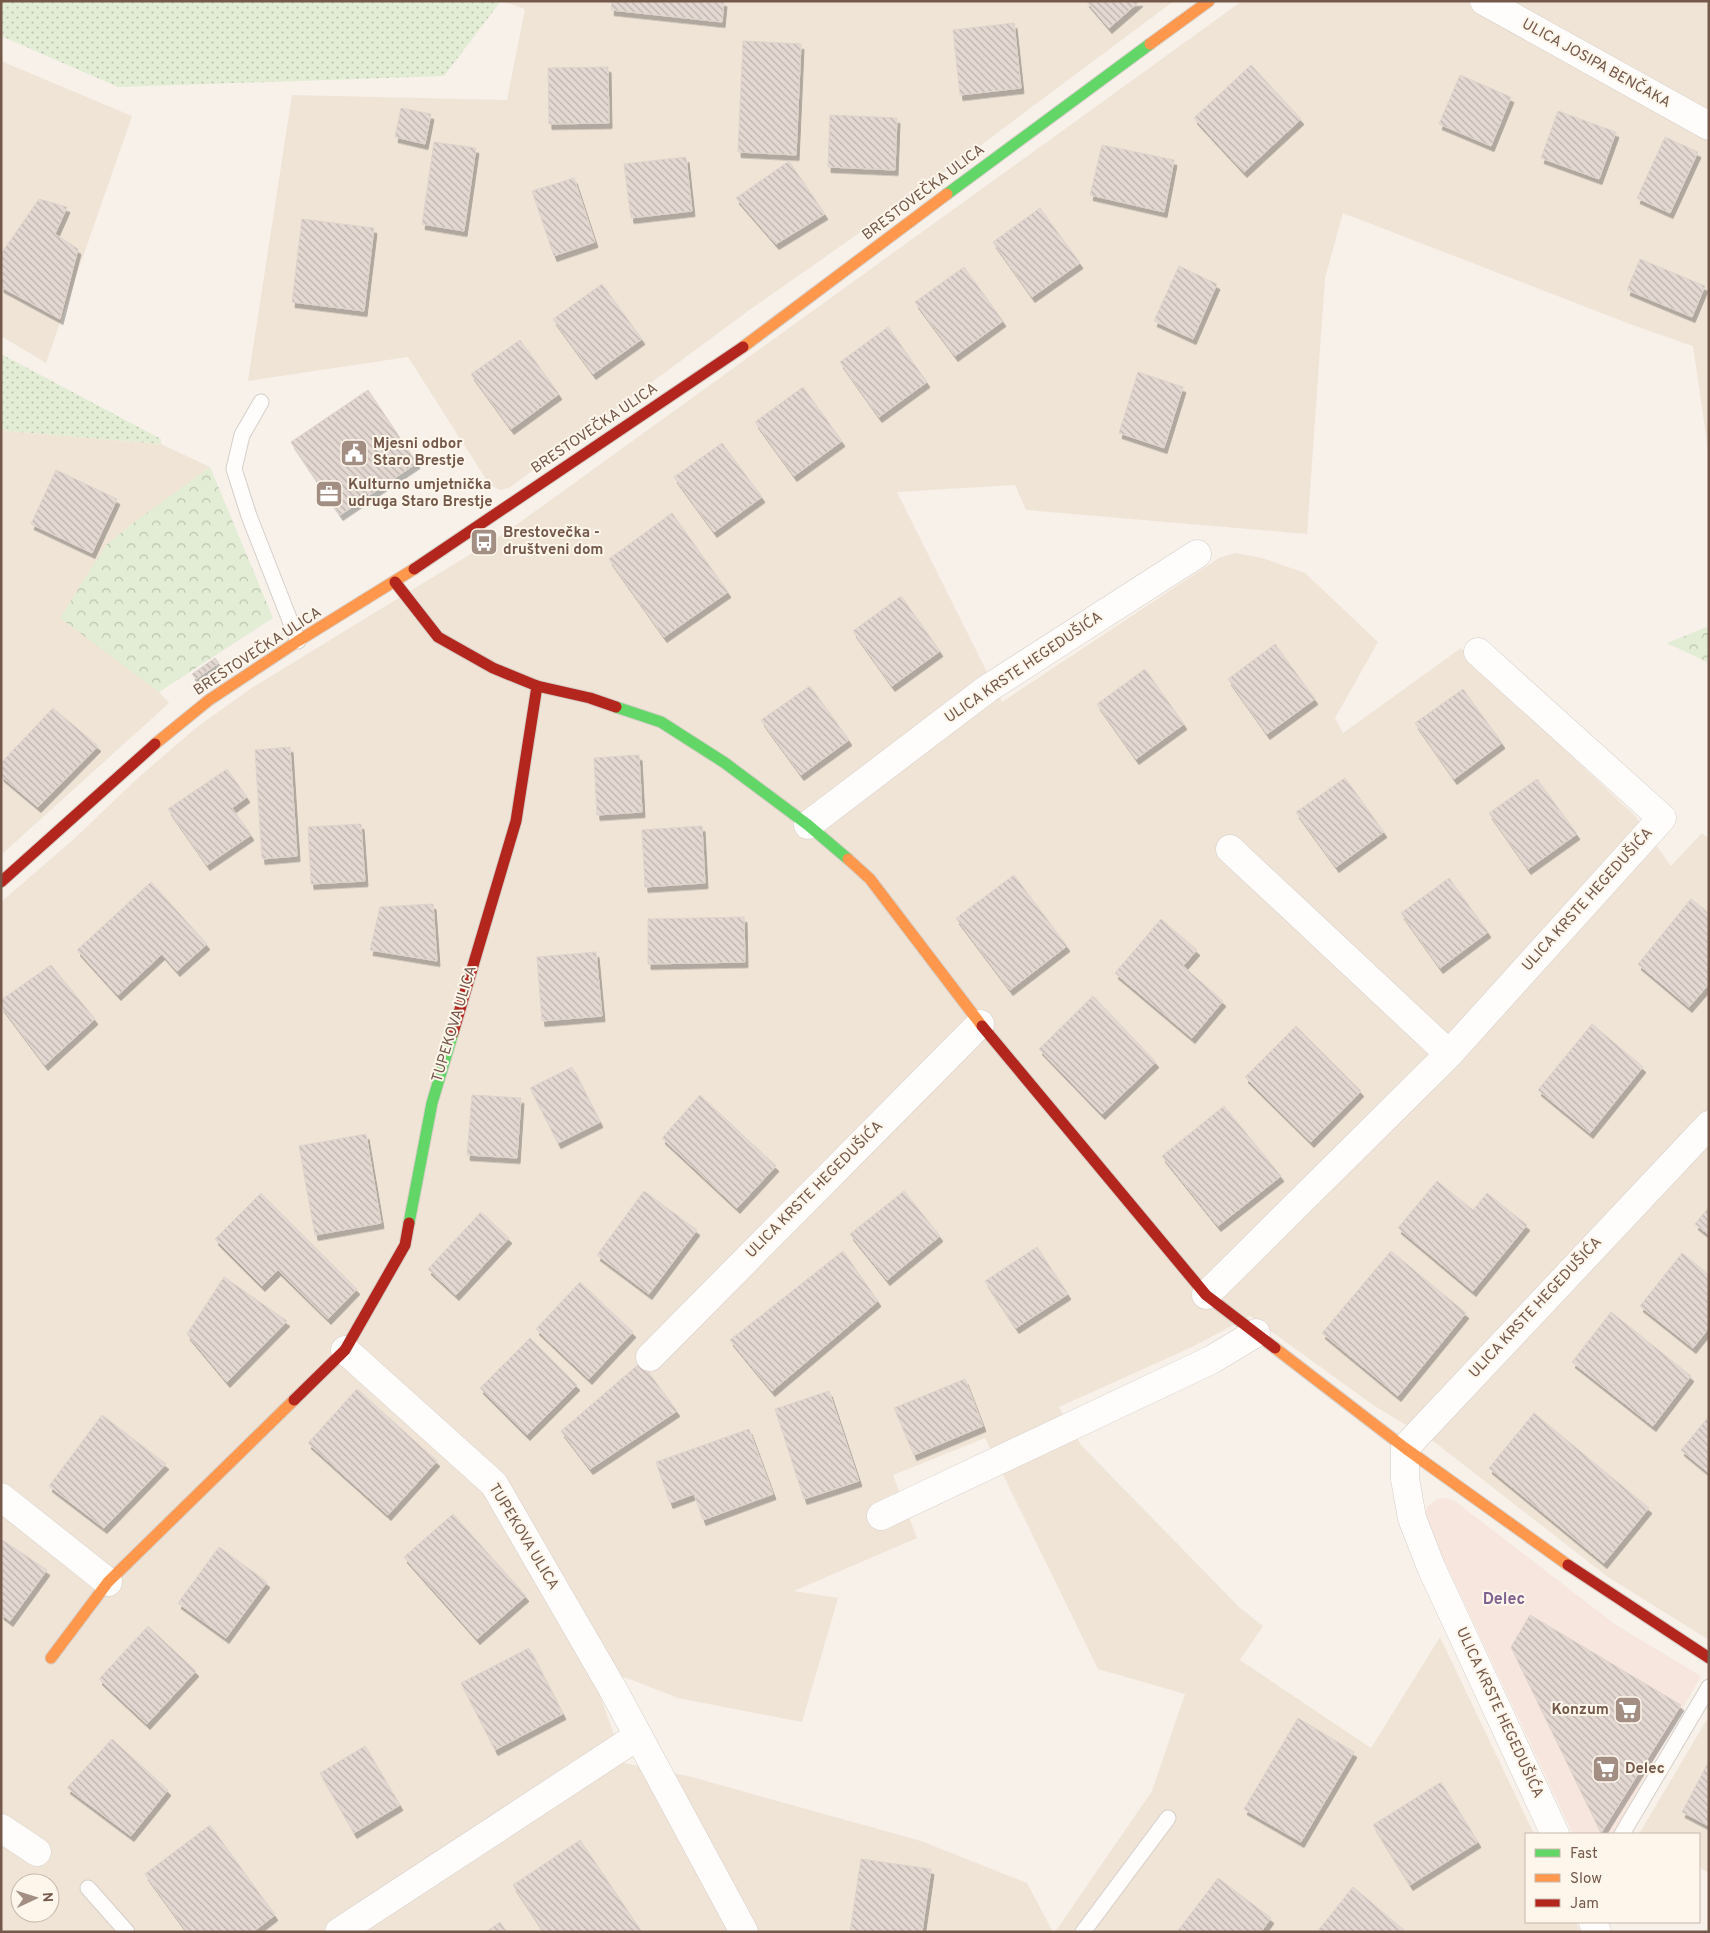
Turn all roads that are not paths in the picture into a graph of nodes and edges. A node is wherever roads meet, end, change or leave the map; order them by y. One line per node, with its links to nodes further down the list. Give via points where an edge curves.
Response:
1 (1209, 1): 6 (street, BRESTOVEČKA ULICA, via 748,343)
2 (1484, 1): 3 (street, ULICA JOSIPA BENČAKA)
3 (1709, 126)
4 (261, 402): 7 (lane, via 242,435 234,469)
5 (1197, 554): 10 (street, ULICA KRSTE HEGEDUŠIĆA, via 987,689)
6 (395, 582): 7 (street, BRESTOVEČKA ULICA); 9 (street, via 438,637 492,668)
7 (298, 641): 12 (street, BRESTOVEČKA ULICA, via 209,700 129,766)
8 (1478, 652): 14 (street, ULICA KRSTE HEGEDUŠIĆA, via 1662,818)
9 (537, 686): 10 (street, via 590,698 660,722 725,763); 18 (street, TUPEKOVA ULICA, via 516,820 432,1103 405,1246)
10 (808, 825): 13 (street, via 870,879)
11 (1230, 849): 14 (street)
12 (1, 882)
13 (980, 1024): 16 (street); 19 (street, ULICA KRSTE HEGEDUŠIĆA)
14 (1449, 1054): 16 (street, ULICA KRSTE HEGEDUŠIĆA)
15 (1709, 1125): 20 (street, ULICA KRSTE HEGEDUŠIĆA)
16 (1206, 1295): 17 (street)
17 (1256, 1333): 20 (street); 22 (street, via 1212,1360)
18 (345, 1350): 23 (street, TUPEKOVA ULICA); 27 (street, TUPEKOVA ULICA, via 494,1484)
19 (650, 1357)
20 (1405, 1448): 25 (street, via 1582,1575); 30 (street, ULICA KRSTE HEGEDUŠIĆA, via 1405,1479 1412,1518 1430,1567)
21 (1, 1497): 23 (street)
22 (881, 1516)
23 (108, 1582): 24 (street, TUPEKOVA ULICA)
24 (51, 1658)
25 (1709, 1658)
26 (1709, 1688): 31 (lane)
27 (638, 1736): 35 (street); 36 (street, TUPEKOVA ULICA)
28 (1168, 1818): 37 (lane)
29 (1, 1828): 32 (street)
30 (1555, 1833)
31 (1623, 1833)
32 (37, 1852)
33 (88, 1888): 34 (lane)
34 (127, 1932)
35 (339, 1932)
36 (744, 1932)
37 (1083, 1932)

